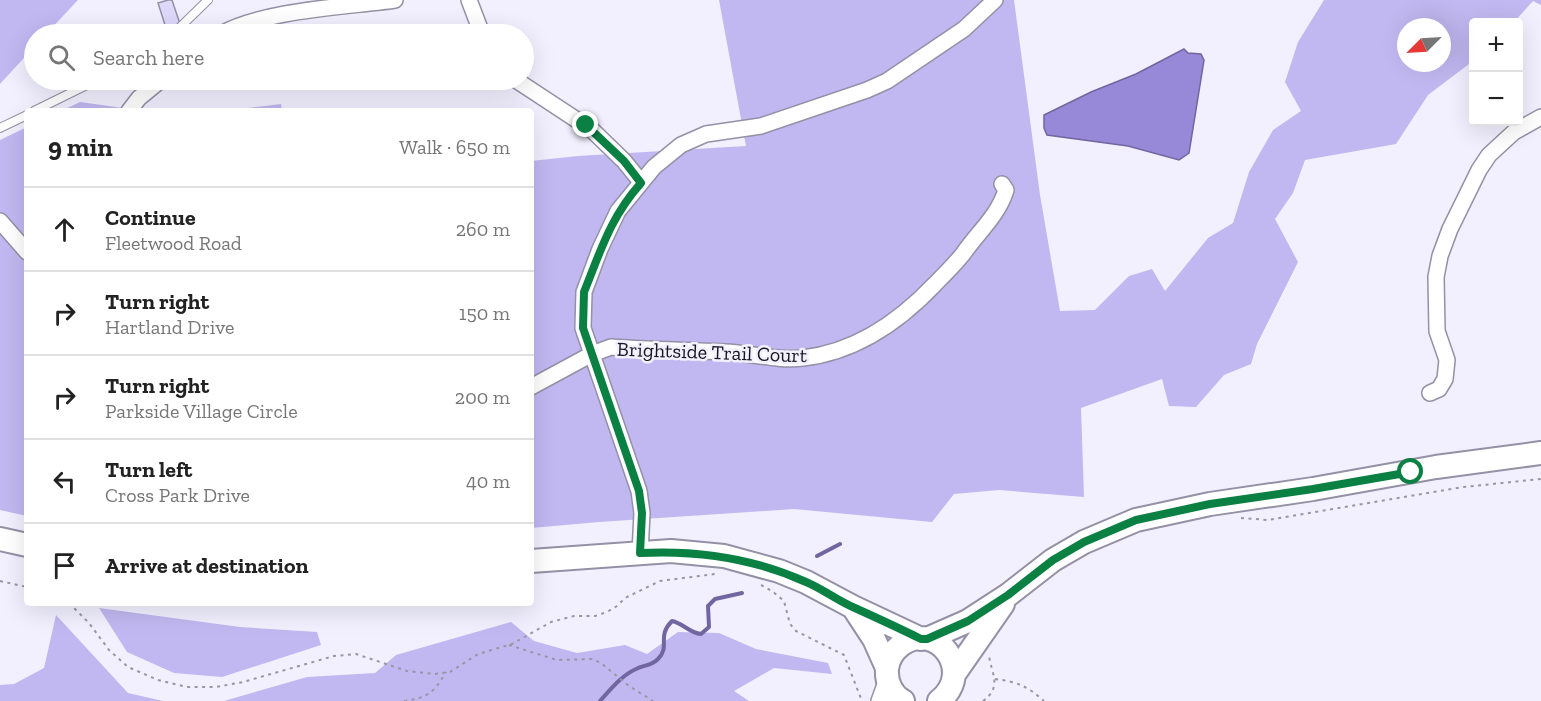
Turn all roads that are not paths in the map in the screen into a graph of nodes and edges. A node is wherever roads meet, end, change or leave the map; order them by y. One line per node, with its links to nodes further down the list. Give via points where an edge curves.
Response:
1 (208, 0): 5 (lane)
2 (395, 0): 6 (street, via 281,15)
3 (469, 0): 7 (street)
4 (995, 0): 16 (street, via 964,29 887,81 761,126 706,134 681,145)
5 (183, 24)
6 (245, 24)
7 (478, 24)
8 (77, 90): 11 (lane)
9 (149, 90): 12 (street)
10 (531, 90): 16 (street, via 592,130)
11 (40, 108)
12 (132, 108)
13 (24, 116): 15 (lane)
14 (1541, 117): 22 (street, via 1514,132 1489,155 1450,229 1440,255 1436,285 1437,331 1446,360 1445,379 1439,389)
15 (0, 128)
16 (641, 183): 20 (street, via 608,230 584,292 583,328)
17 (1002, 184): 20 (street, Brightside Trail Court, via 1002,201 985,229 947,273 894,321 853,346 801,358 611,347)
18 (0, 220): 19 (street)
19 (24, 248)
20 (592, 354): 21 (street, Brightside Trail Court); 26 (street, via 639,491)
21 (534, 385)
22 (1430, 393)
23 (1541, 453): 28 (main road, via 1210,504 1136,520 1053,560)
24 (0, 539): 25 (main road)
25 (24, 544)
26 (640, 553): 27 (main road); 29 (main road, via 671,551 749,562 806,582)
27 (534, 561)
28 (1008, 595): 30 (main road, via 968,621); 31 (main road)
29 (853, 607): 30 (main road); 32 (main road, via 870,632)
30 (924, 639): 31 (main road, via 946,650); 32 (main road, via 897,648 890,657)
31 (955, 673): 35 (main road, via 948,692)
32 (887, 674): 33 (street); 34 (main road, via 891,690)
33 (879, 701)
34 (903, 701)
35 (939, 701)

